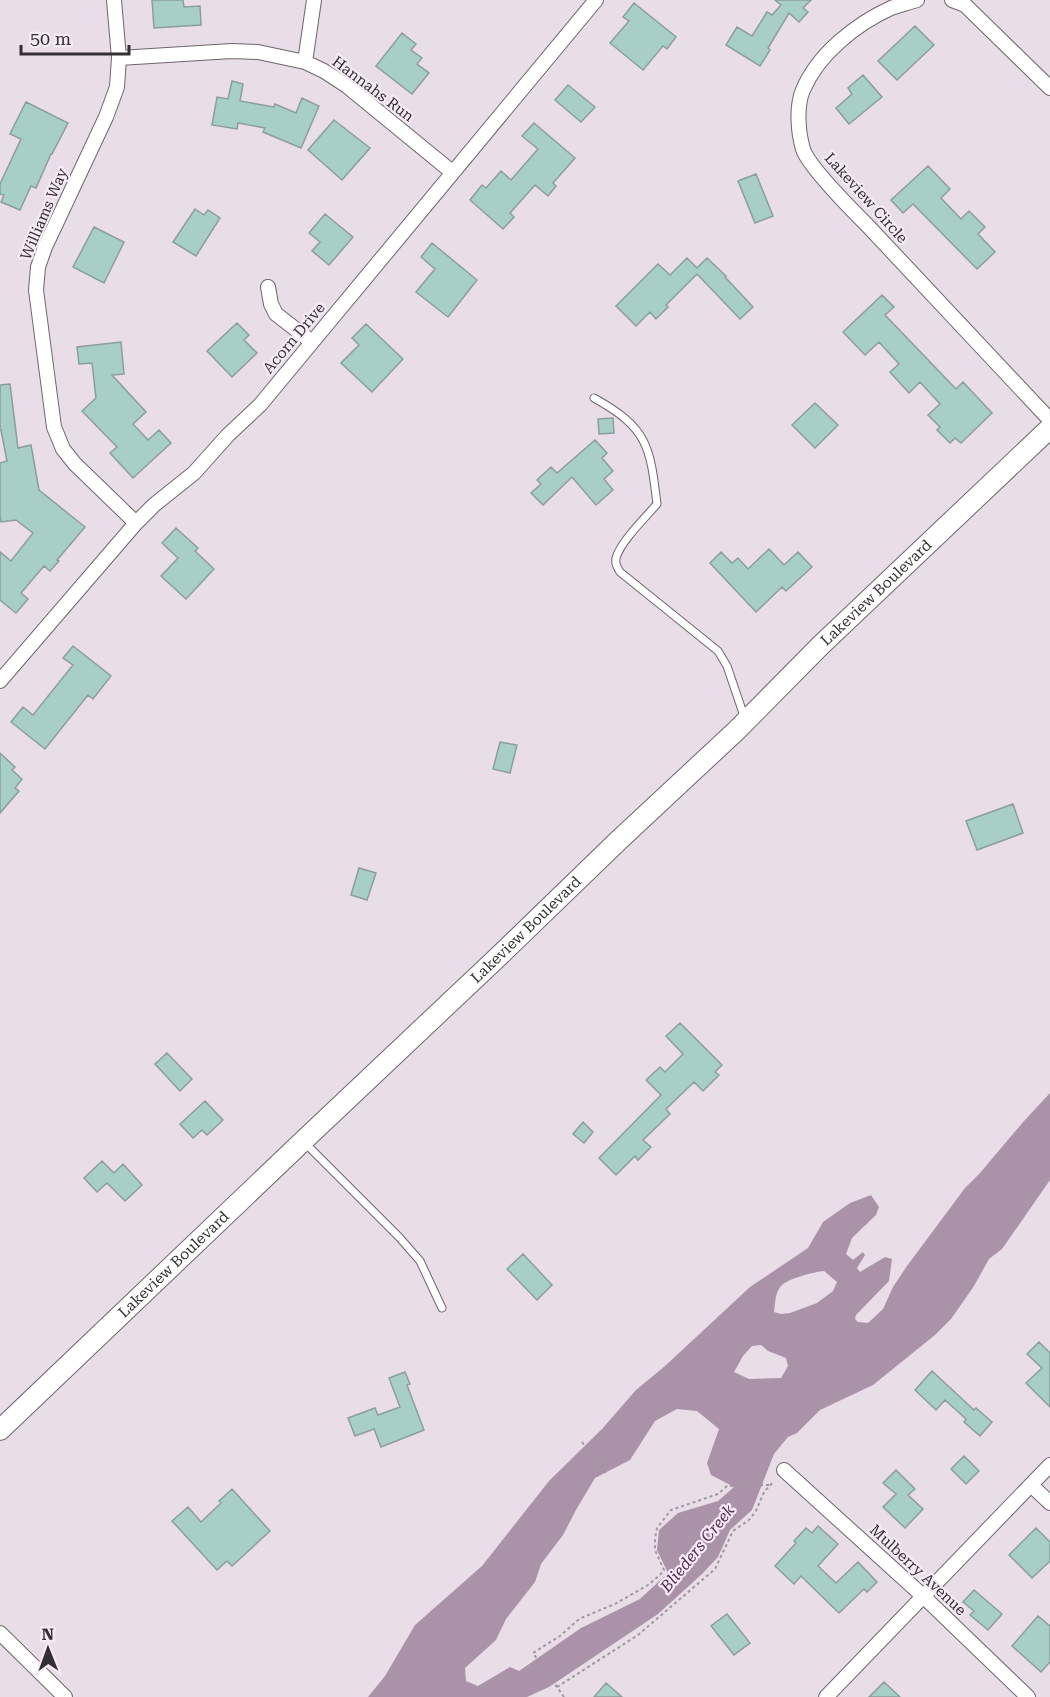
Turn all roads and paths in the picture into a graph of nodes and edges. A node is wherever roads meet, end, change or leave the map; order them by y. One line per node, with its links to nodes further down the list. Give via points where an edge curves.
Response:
1 (114, 0): 6 (street, Williams Way)
2 (314, 0): 7 (street)
3 (596, 0): 9 (street, Acorn Drive)
4 (917, 0): 13 (street, Lakeview Circle, via 873,17 830,51 818,66 802,92 799,108 803,150 849,206)
5 (952, 0): 8 (street, via 965,5)
6 (119, 58): 7 (street, Hannahs Run, via 232,51); 15 (street, Williams Way, via 117,87 45,247 36,290 54,427 63,449)
7 (305, 62): 9 (street, Hannahs Run, via 347,86)
8 (1050, 88)
9 (452, 172): 11 (street, Acorn Drive)
10 (268, 287): 11 (street, via 276,314)
11 (312, 342): 15 (street, Acorn Drive, via 260,405 194,473)
12 (594, 398): 17 (lane, via 616,410 641,434 653,473 657,504 626,540 616,565 718,651)
13 (1050, 420)
14 (1050, 428): 17 (street, Lakeview Boulevard, via 821,645)
15 (136, 523): 16 (street, Acorn Drive)
16 (0, 681)
17 (746, 722): 18 (street, Lakeview Boulevard)
18 (303, 1141): 19 (lane, via 420,1261); 20 (street, Lakeview Boulevard)
19 (442, 1308)
20 (0, 1430)
21 (582, 1442): 24 (path)
22 (1050, 1465): 25 (street)
23 (784, 1470): 27 (street, Mulberry Avenue)
24 (608, 1475)
25 (1031, 1485): 26 (street); 27 (street)
26 (1050, 1503)
27 (923, 1596): 32 (street); 33 (street, Mulberry Avenue)
28 (0, 1633): 30 (street)
29 (557, 1687): 29 (path, via 638,1635 715,1569 733,1531 749,1520 771,1485 727,1486 718,1494 671,1510 657,1528 655,1550 664,1570 660,1575 618,1603 579,1619 533,1653); 31 (path)
30 (66, 1697)
31 (564, 1697)
32 (826, 1697)
33 (1028, 1697)

